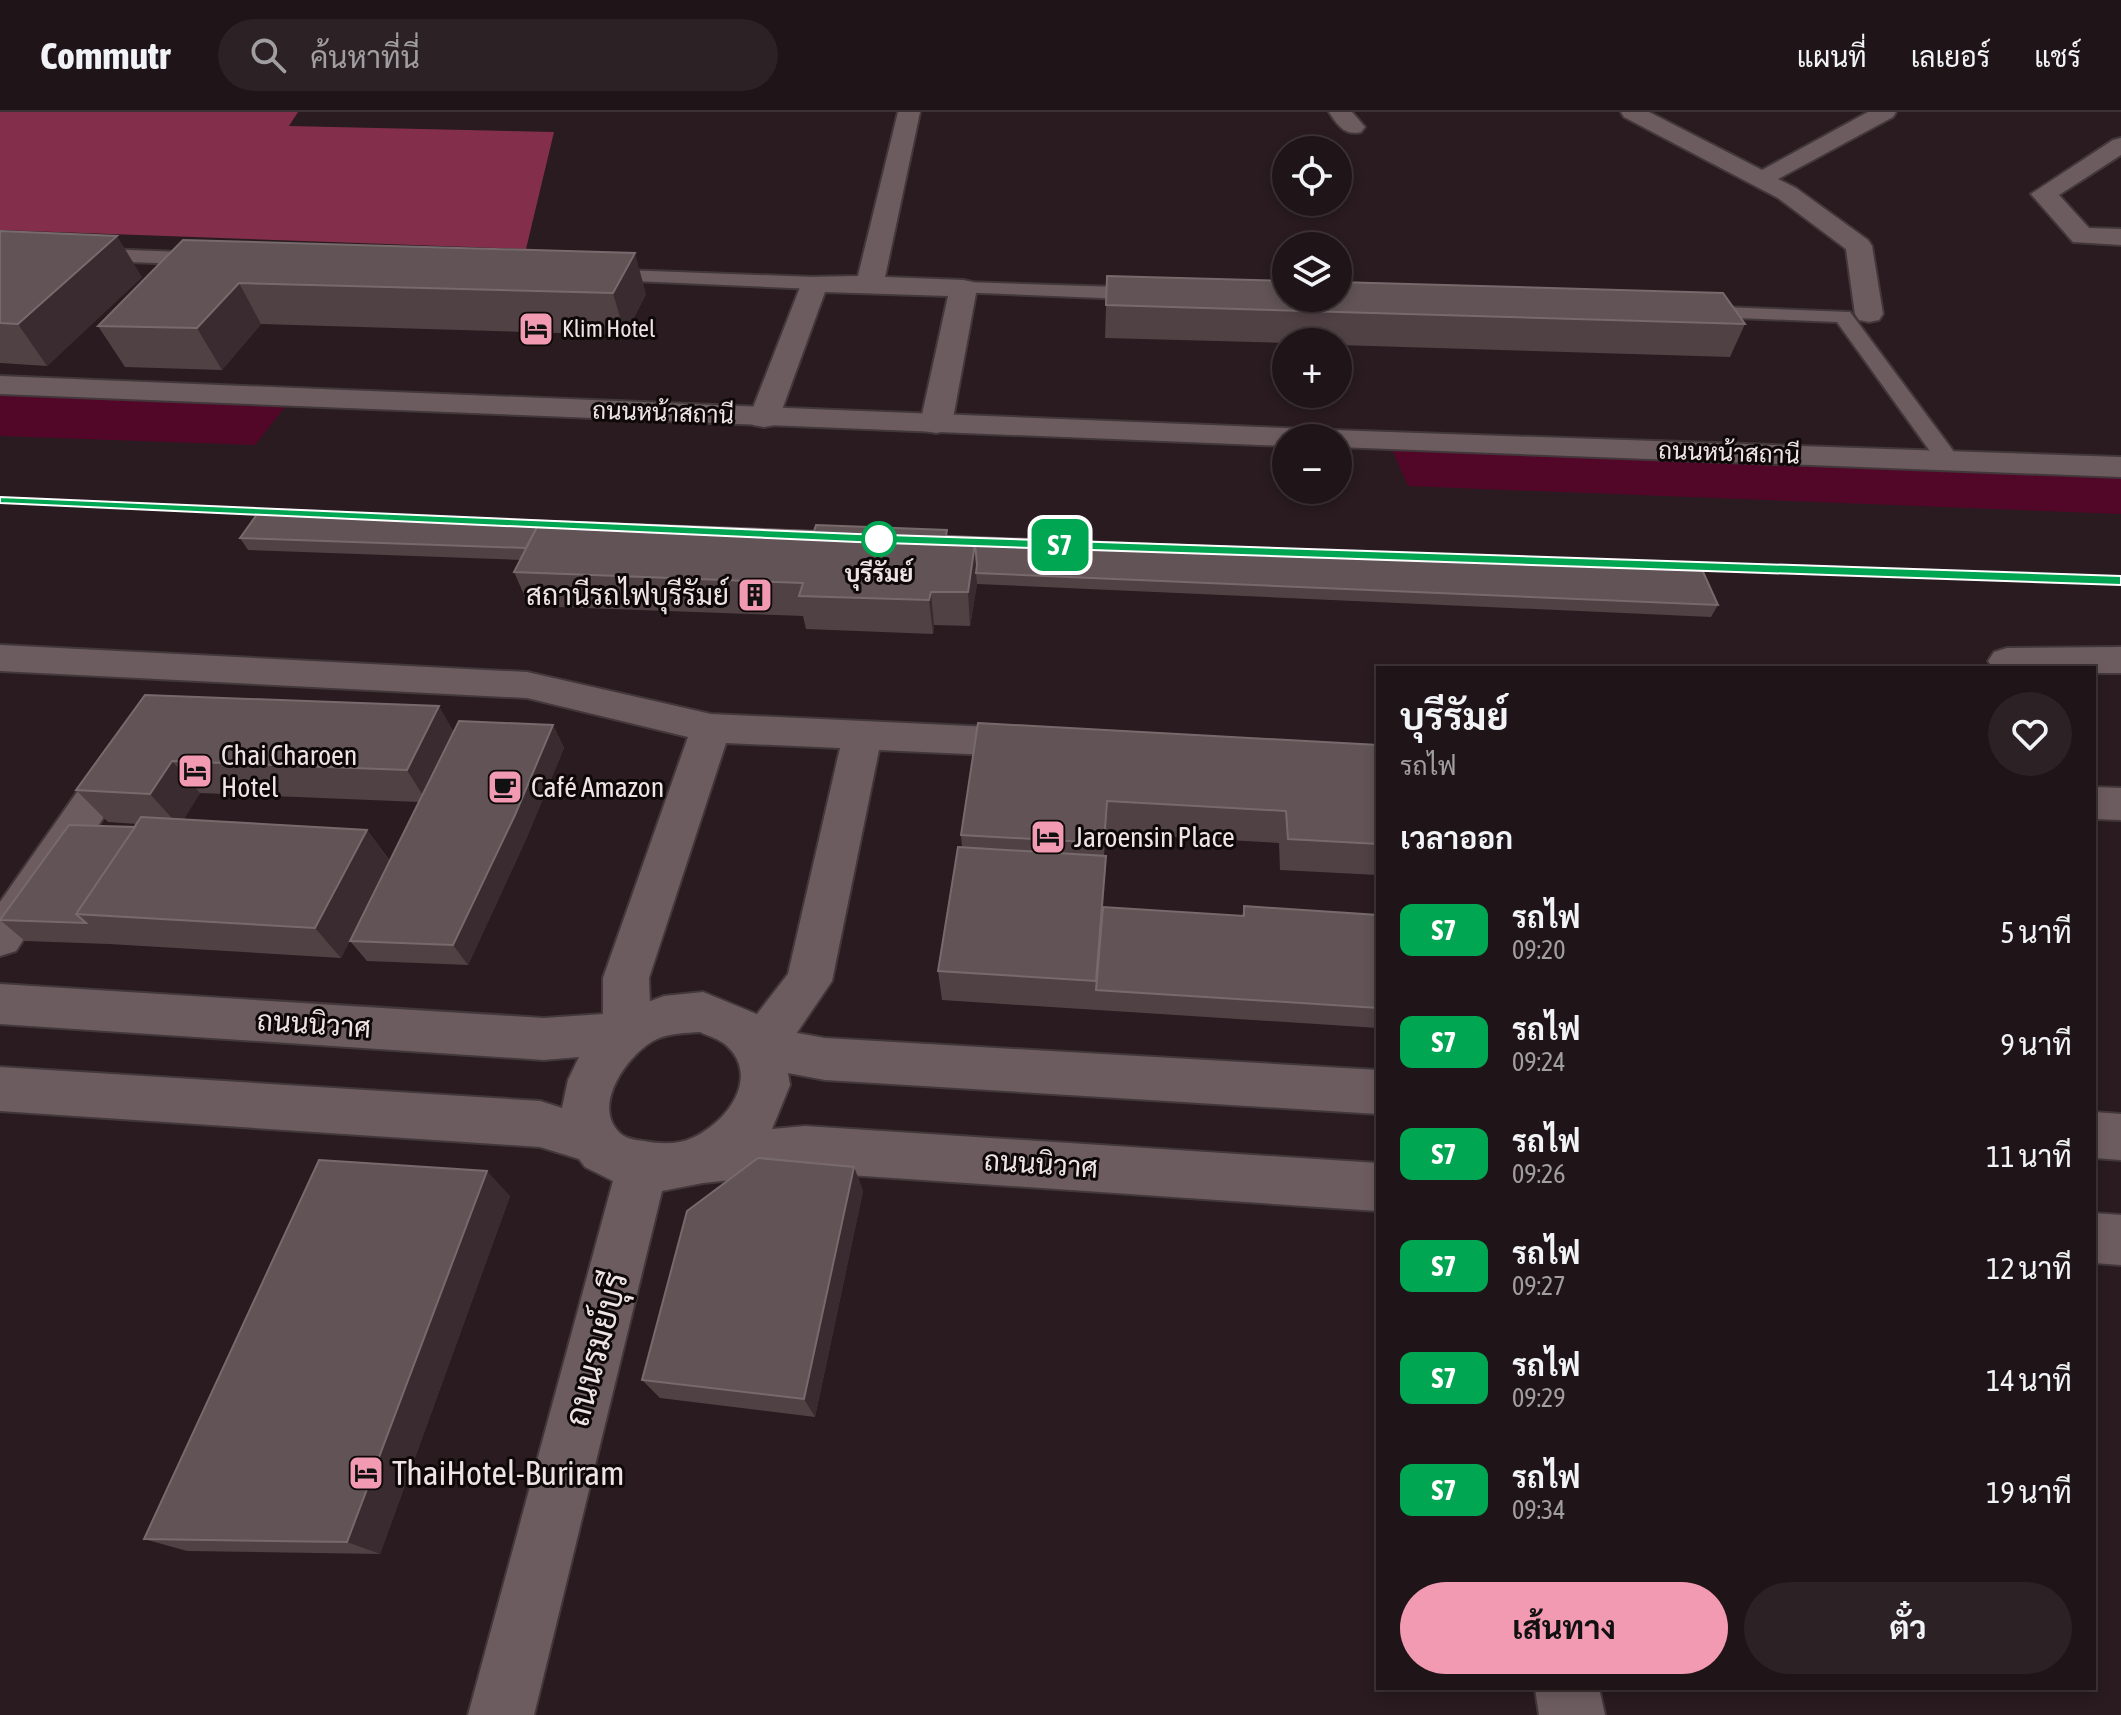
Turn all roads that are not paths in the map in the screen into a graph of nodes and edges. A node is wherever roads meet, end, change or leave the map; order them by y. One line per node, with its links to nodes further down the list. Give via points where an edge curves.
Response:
1 (909, 112): 11 (street)
2 (1632, 112): 15 (street, via 1787,193 1859,246)
3 (1885, 112): 5 (street)
4 (2121, 145): 6 (street, via 2044,194 2082,236)
5 (1772, 173)
6 (2121, 237)
7 (0, 251): 8 (lane)
8 (224, 260)
9 (575, 274): 10 (lane)
10 (814, 283): 11 (street); 18 (street)
11 (870, 285): 12 (street)
12 (963, 288): 13 (lane); 19 (street)
13 (1167, 294)
14 (1670, 311): 16 (lane)
15 (1869, 314): 16 (lane)
16 (1843, 316): 22 (lane)
17 (0, 385): 18 (street, ถนนหน้าสถานี)
18 (764, 418): 19 (street, ถนนหน้าสถานี)
19 (936, 424): 20 (street, ถนนหน้าสถานี)
20 (1272, 436)
21 (1352, 439): 22 (street, ถนนหน้าสถานี)
22 (1948, 460): 23 (street, ถนนหน้าสถานี)
23 (2121, 467)
24 (0, 658): 27 (street)
25 (2121, 660): 26 (street)
26 (2007, 661)
27 (184, 667): 28 (street, via 527,685); 33 (street)
28 (711, 728): 29 (street); 35 (street, via 626,978)
29 (862, 736): 30 (street); 36 (street, via 809,981)
30 (1071, 745)
31 (2096, 803): 32 (street)
32 (2121, 804)
33 (0, 938)
34 (0, 1004): 35 (street, ถนนนิวาศ, via 544,1039)
35 (627, 1033): 36 (street, via 651,1019 703,1012 727,1018); 41 (street, via 607,1051 585,1098 587,1121)
36 (760, 1047): 38 (street, via 825,1059); 42 (street, via 766,1070 764,1096 752,1121)
37 (0, 1089): 41 (street, via 540,1124)
38 (1376, 1092)
39 (2096, 1135): 40 (street)
40 (2121, 1137)
41 (620, 1156): 42 (street, via 674,1169); 47 (street, ถนนรมย์บุรี)
42 (705, 1160): 43 (street, ถนนนิวาศ, via 805,1149)
43 (1376, 1187)
44 (2096, 1238): 45 (street)
45 (2121, 1240)
46 (1567, 1690): 48 (street)
47 (501, 1715)
48 (1572, 1715)

